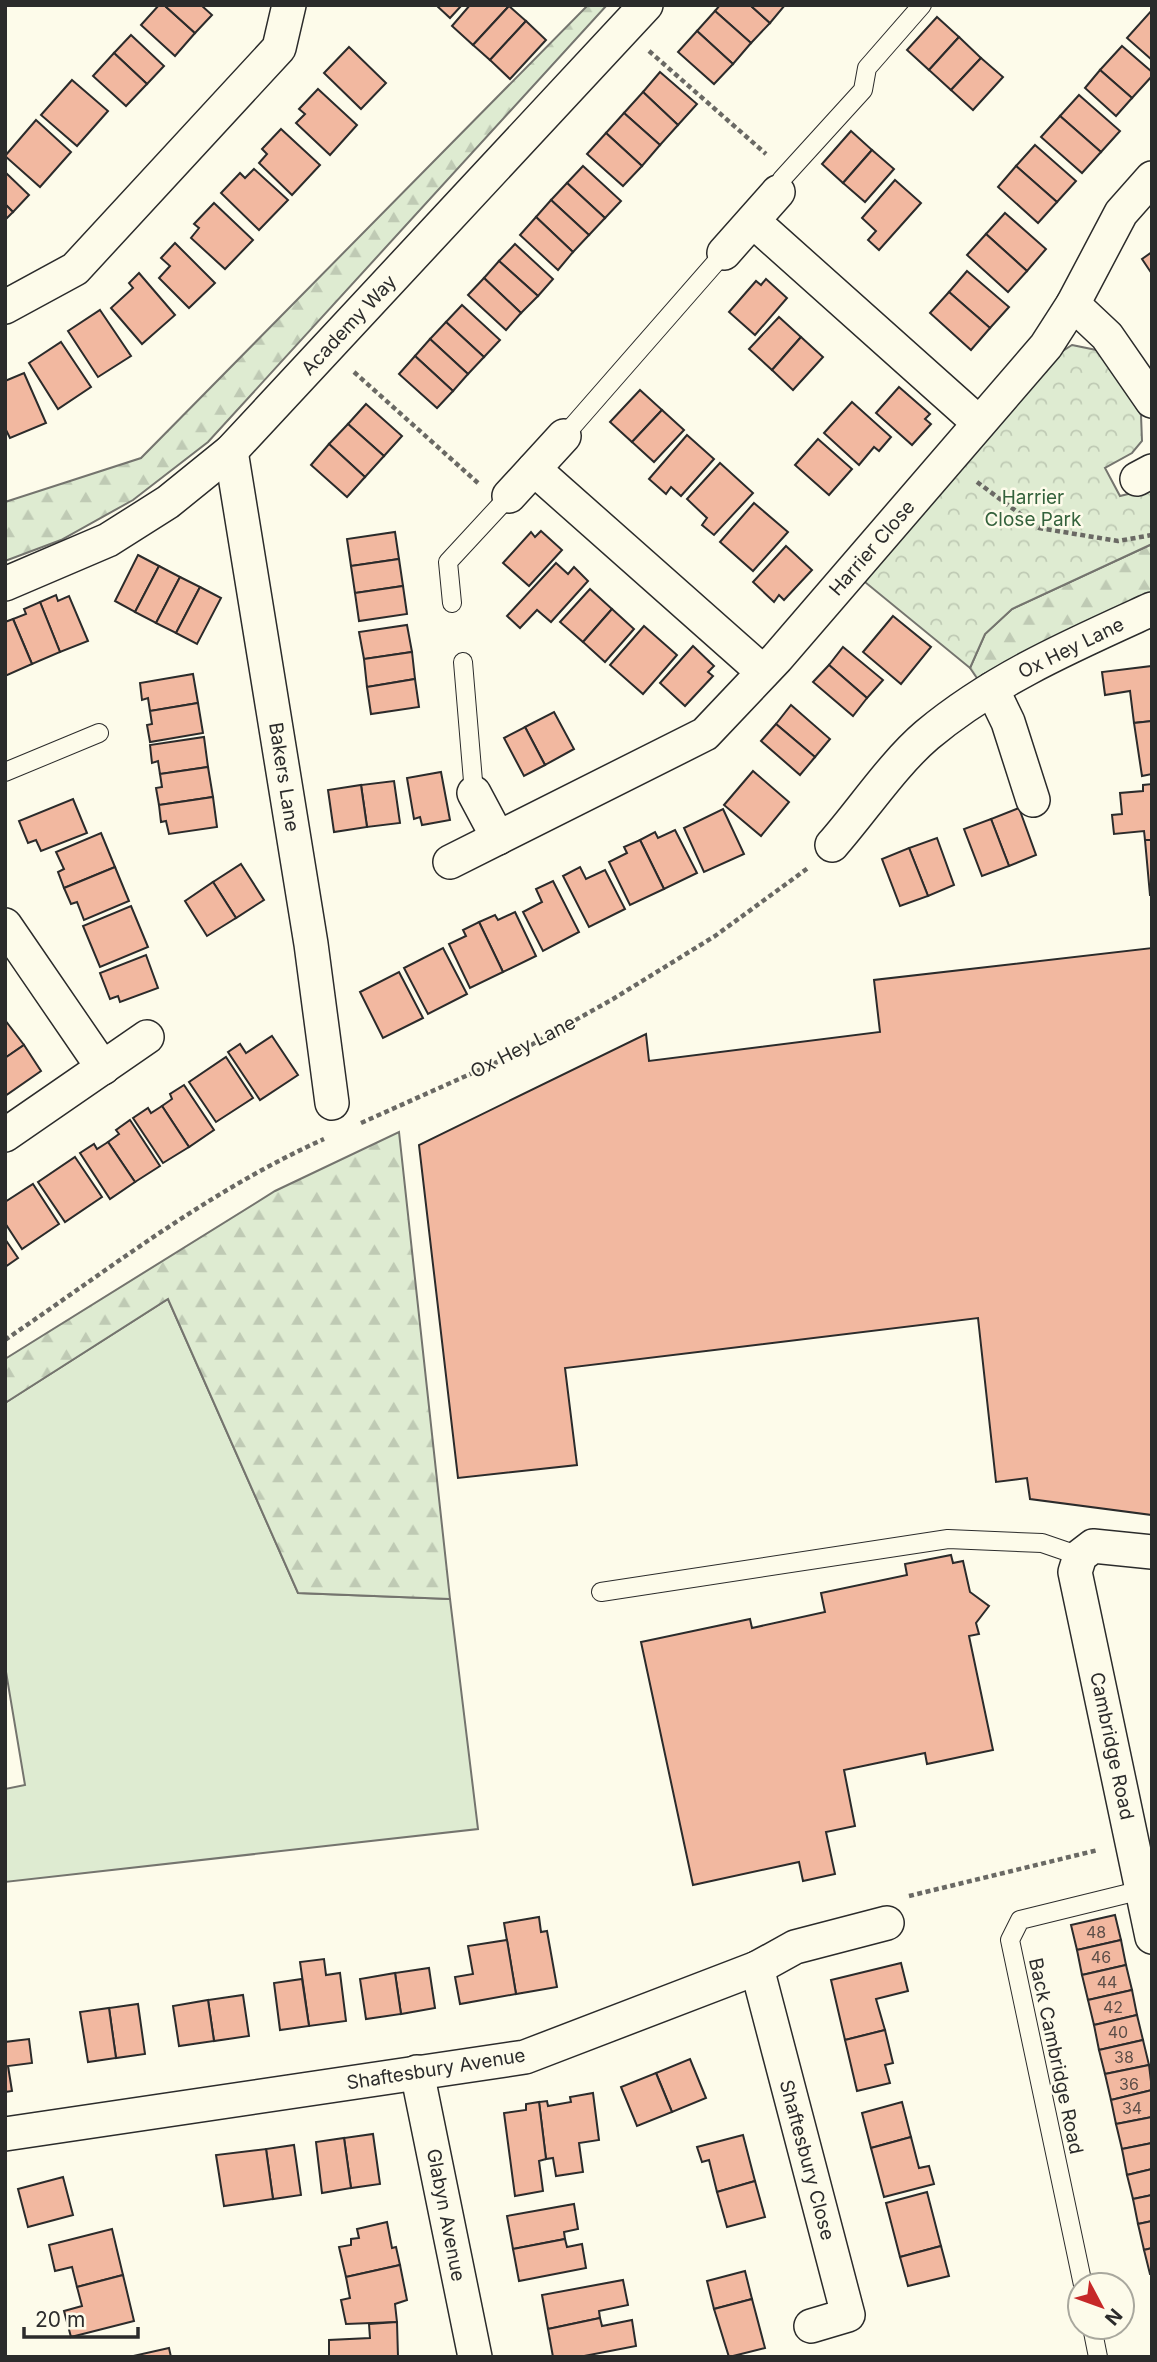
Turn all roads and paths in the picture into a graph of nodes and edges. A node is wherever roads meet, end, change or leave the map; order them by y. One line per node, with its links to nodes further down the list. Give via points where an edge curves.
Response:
1 (289, 5): 10 (street, via 279,48 75,269)
2 (646, 5): 4 (street, Academy Way)
3 (922, 5): 6 (lane, via 867,68 863,90)
4 (624, 29): 6 (path); 11 (street, Academy Way)
5 (1152, 178): 9 (street, Harrier Close, via 1121,213)
6 (783, 182): 7 (street)
7 (753, 221): 8 (street); 13 (street)
8 (724, 253): 14 (lane)
9 (1073, 304): 12 (street, via 1107,336); 13 (street, Harrier Close, via 1046,346)
10 (5, 307)
11 (328, 348): 15 (street, Academy Way); 18 (path)
12 (1152, 401)
13 (979, 422): 16 (street, Harrier Close)
14 (564, 436): 17 (street)
15 (231, 451): 20 (street, Academy Way, via 168,502 108,540); 36 (street, Bakers Lane, via 311,944)
16 (951, 456): 19 (path, via 980,485 1040,528 1118,541); 24 (street, Harrier Close)
17 (534, 469): 18 (street); 24 (street)
18 (506, 500): 21 (lane, via 448,562)
19 (1152, 535)
20 (5, 584)
21 (452, 603)
22 (1152, 609): 25 (street, Ox Hey Lane, via 1044,658)
23 (463, 662): 28 (lane)
24 (763, 672): 30 (street, Harrier Close, via 705,734 683,748)
25 (992, 689): 29 (street, via 1008,722); 31 (street, Ox Hey Lane, via 921,741)
26 (99, 733): 27 (lane)
27 (5, 772)
28 (474, 793): 30 (street)
29 (1033, 800)
30 (498, 838): 32 (street, Harrier Close)
31 (832, 845): 37 (path, Ox Hey Lane, via 793,881 613,999 515,1054)
32 (450, 862)
33 (5, 925): 35 (street)
34 (147, 1037): 35 (street)
35 (103, 1068): 38 (street)
36 (332, 1103)
37 (356, 1125)
38 (5, 1135)
39 (332, 1136): 40 (path, via 194,1213)
40 (5, 1340)
41 (1152, 1552): 42 (street, via 1093,1546)
42 (1080, 1556): 43 (lane, via 1042,1543 948,1539); 44 (street, Cambridge Road, via 1075,1572)
43 (601, 1592)
44 (1132, 1842): 45 (street, Cambridge Road); 46 (path, via 902,1898)
45 (1142, 1890): 47 (street, Cambridge Road); 51 (lane, Back Cambridge Road, via 1020,1920 1010,1940)
46 (887, 1923): 48 (street, Shaftesbury Avenue, via 795,1947)
47 (1152, 1937)
48 (757, 1968): 49 (street, Shaftesbury Avenue, via 525,2057); 52 (street, Shaftesbury Close, via 848,2315)
49 (417, 2073): 50 (street, Shaftesbury Avenue); 53 (street, Glabyn Avenue)
50 (5, 2134)
51 (1080, 2271)
52 (811, 2326)
53 (475, 2357)

